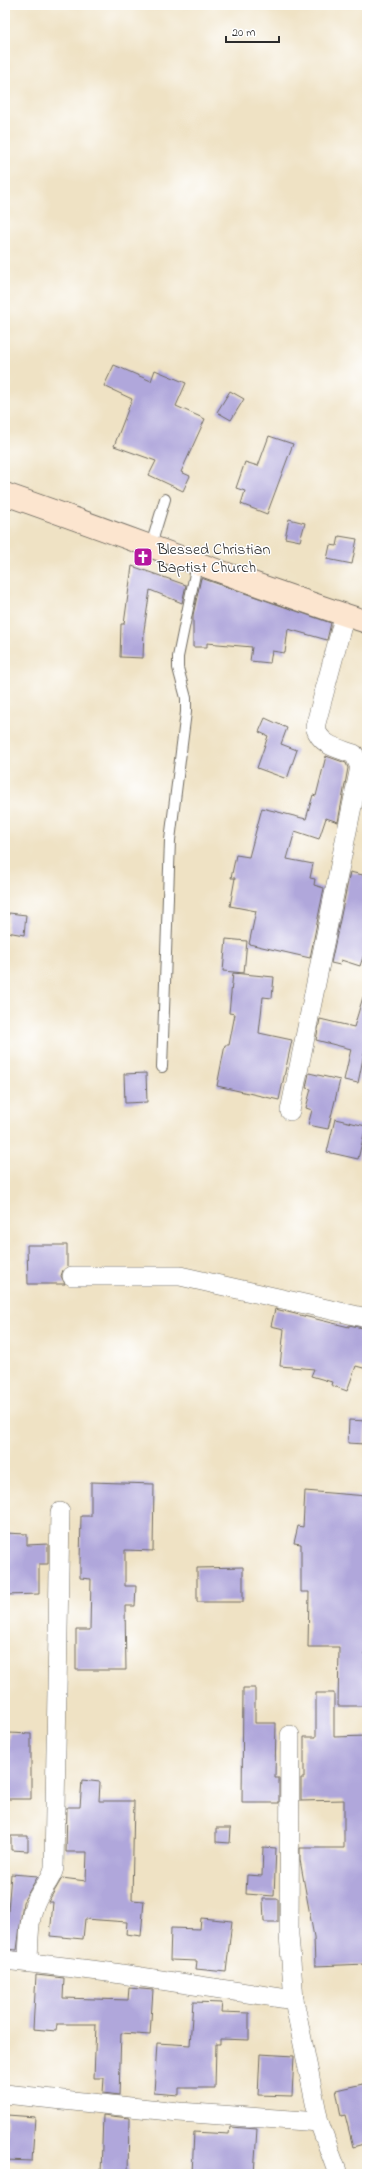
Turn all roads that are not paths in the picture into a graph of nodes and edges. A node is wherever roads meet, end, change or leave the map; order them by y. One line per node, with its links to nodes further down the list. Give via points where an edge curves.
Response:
1 (5, 494): 3 (main road)
2 (165, 499): 3 (lane)
3 (151, 545): 4 (main road)
4 (197, 564): 5 (main road); 7 (lane, via 178,657 178,668 186,698 186,712 170,840)
5 (345, 614): 6 (main road); 8 (street, via 315,728 323,743 354,754 360,767)
6 (367, 622)
7 (162, 1067)
8 (290, 1110)
9 (72, 1276): 10 (street, via 180,1276)
10 (367, 1318)
11 (60, 1512): 14 (street, via 54,1868 52,1876 35,1902)
12 (290, 1735): 15 (street, via 289,1935)
13 (5, 1960): 14 (street)
14 (28, 1962): 15 (street)
15 (294, 2000): 17 (street)
16 (5, 2094): 17 (street, via 179,2112)
17 (319, 2122): 18 (street)
18 (338, 2174)

